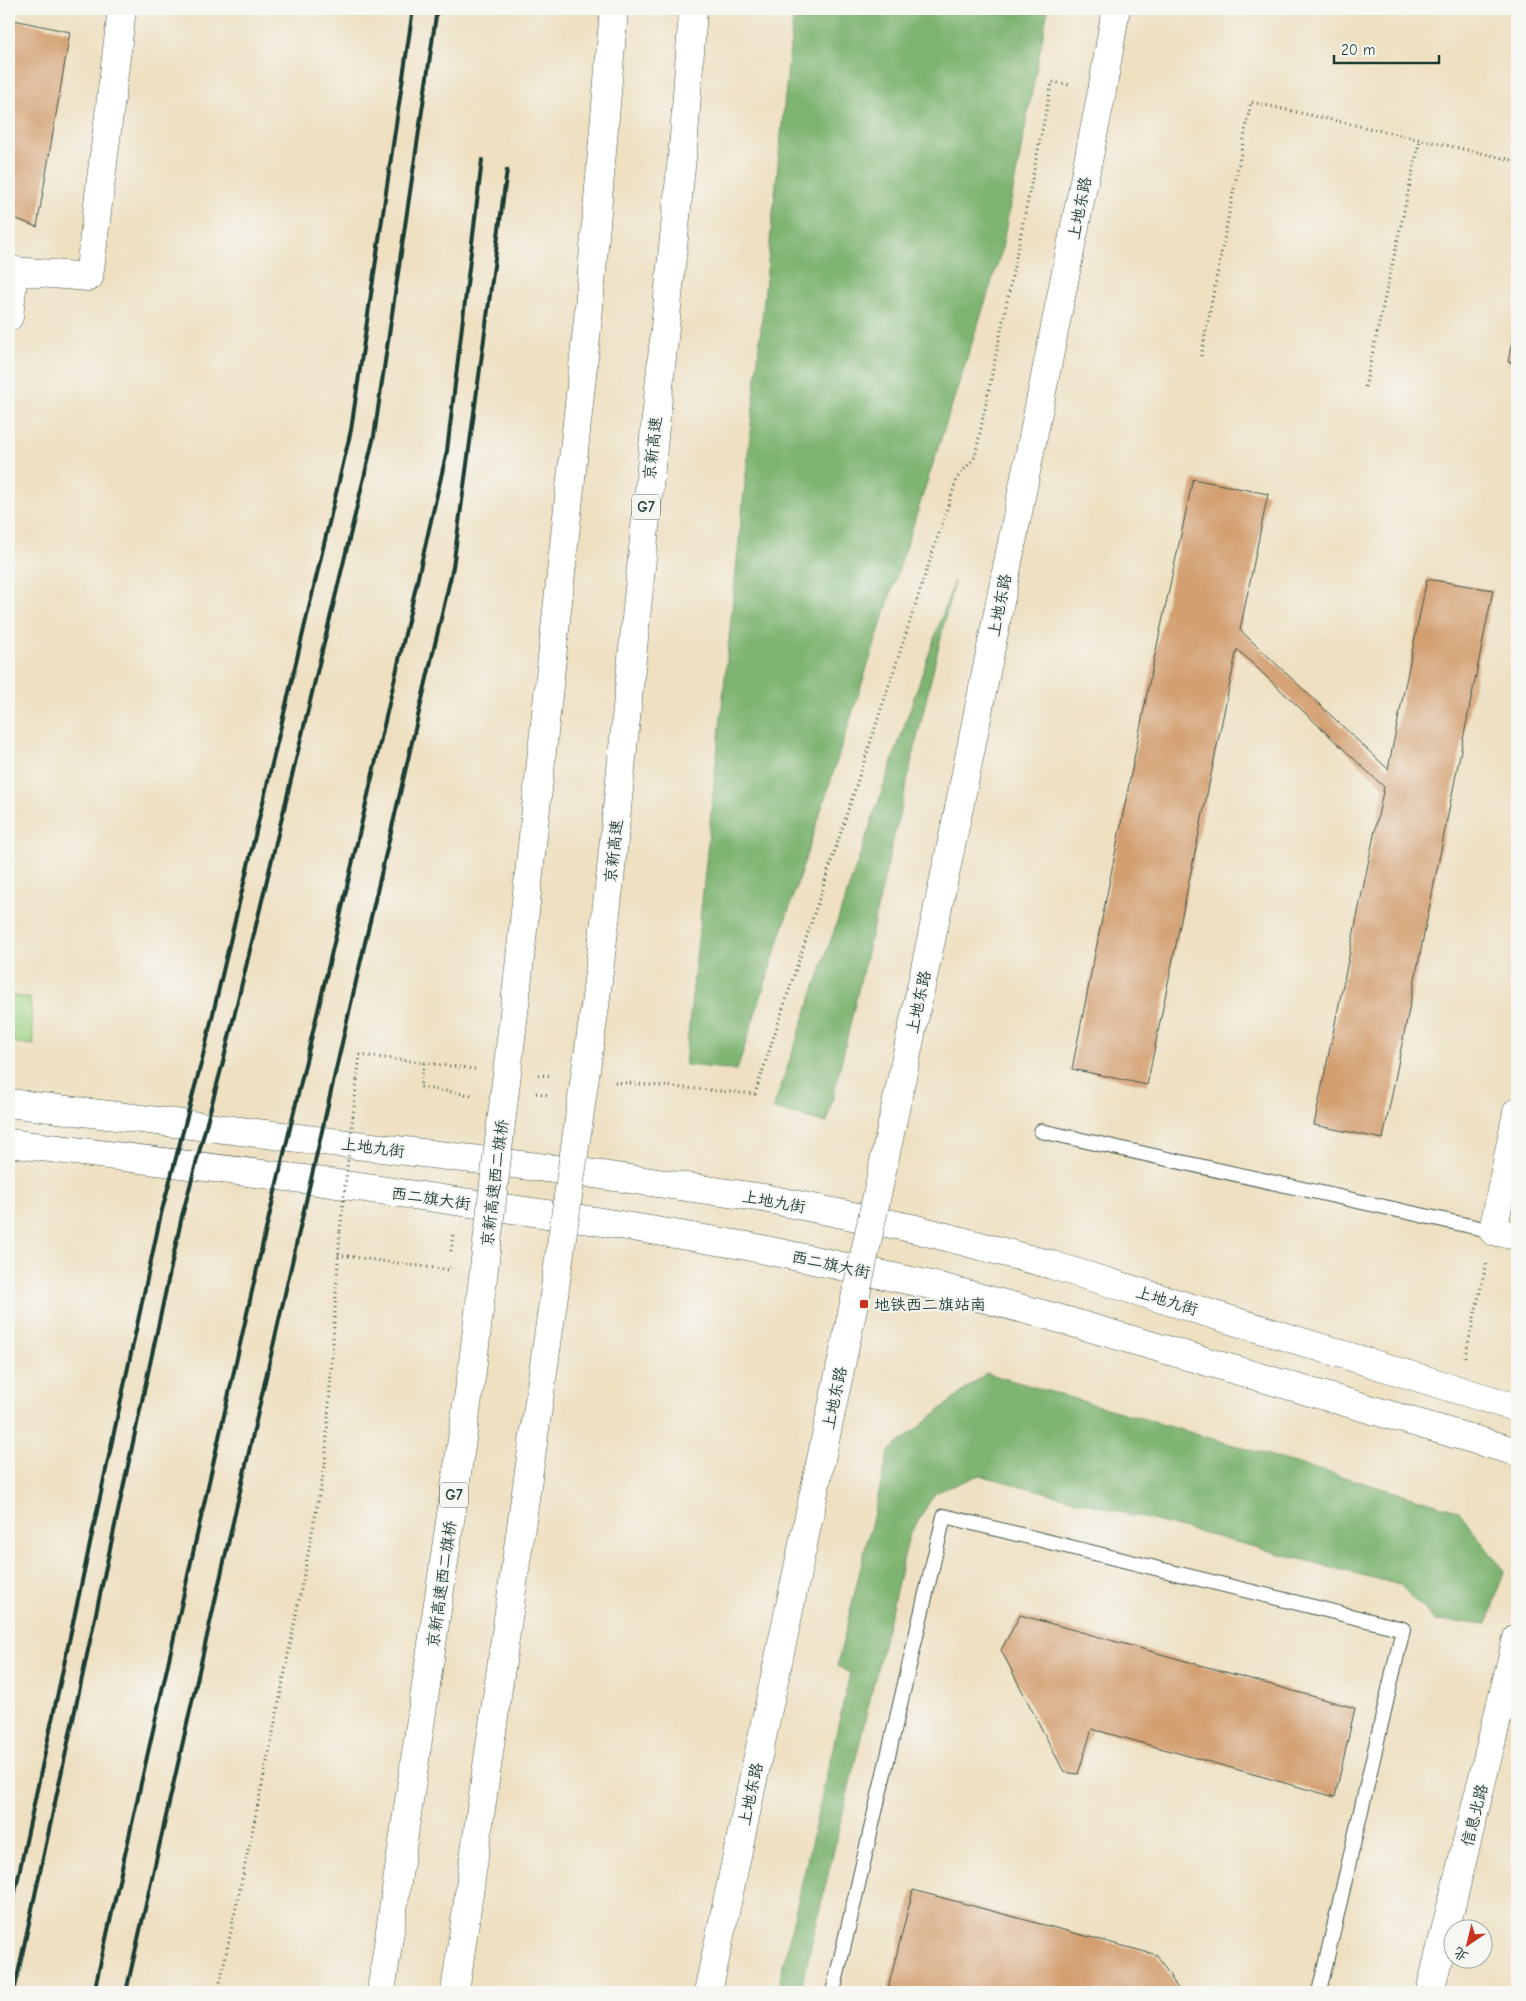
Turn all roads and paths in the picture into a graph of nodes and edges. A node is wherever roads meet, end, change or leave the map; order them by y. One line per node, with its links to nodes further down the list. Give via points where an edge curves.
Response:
1 (122, 9): 8 (main road, via 89,276)
2 (614, 9): 32 (main road, 京新高速西二旗桥 / G7, bridge, via 588,319 516,996 472,1370)
3 (693, 9): 33 (main road, 京新高速 / G7, bridge, via 684,137 595,1006)
4 (1116, 9): 5 (main road, 上地东路)
5 (1102, 91): 16 (path, via 1052,82 975,457 957,478 754,1094); 34 (main road, 上地东路, bridge, via 959,808)
6 (1420, 139): 7 (path); 10 (path, via 1251,102); 11 (path)
7 (1517, 161)
8 (11, 271): 9 (main road)
9 (9, 317)
10 (1201, 356)
11 (1365, 387)
12 (424, 1063): 13 (path); 17 (path, via 420,1088); 25 (path, bridge, via 360,1055)
13 (477, 1069)
14 (534, 1075): 15 (path)
15 (553, 1076)
16 (610, 1081)
17 (471, 1094)
18 (9, 1103): 27 (main road, 上地九街, via 587,1173 764,1198 916,1229 1052,1265)
19 (1517, 1112): 23 (main road)
20 (1041, 1132): 23 (lane)
21 (9, 1143): 22 (main road, 西二旗大街, via 303,1179)
22 (456, 1202): 24 (path); 29 (main road, 西二旗大街, via 747,1246 940,1287)
23 (1505, 1234): 27 (path)
24 (451, 1253)
25 (338, 1255): 26 (path, via 449,1270); 31 (path, via 325,1466)
26 (450, 1261)
27 (1457, 1389): 28 (main road, 上地九街)
28 (1517, 1408)
29 (1517, 1452)
30 (1517, 1638): 37 (main road, 信息北路)
31 (218, 1992)
32 (381, 1992)
33 (455, 1992)
34 (708, 1992)
35 (833, 1992): 36 (lane, via 944,1516 1403,1629)
36 (1319, 1992)
37 (1430, 1992)

